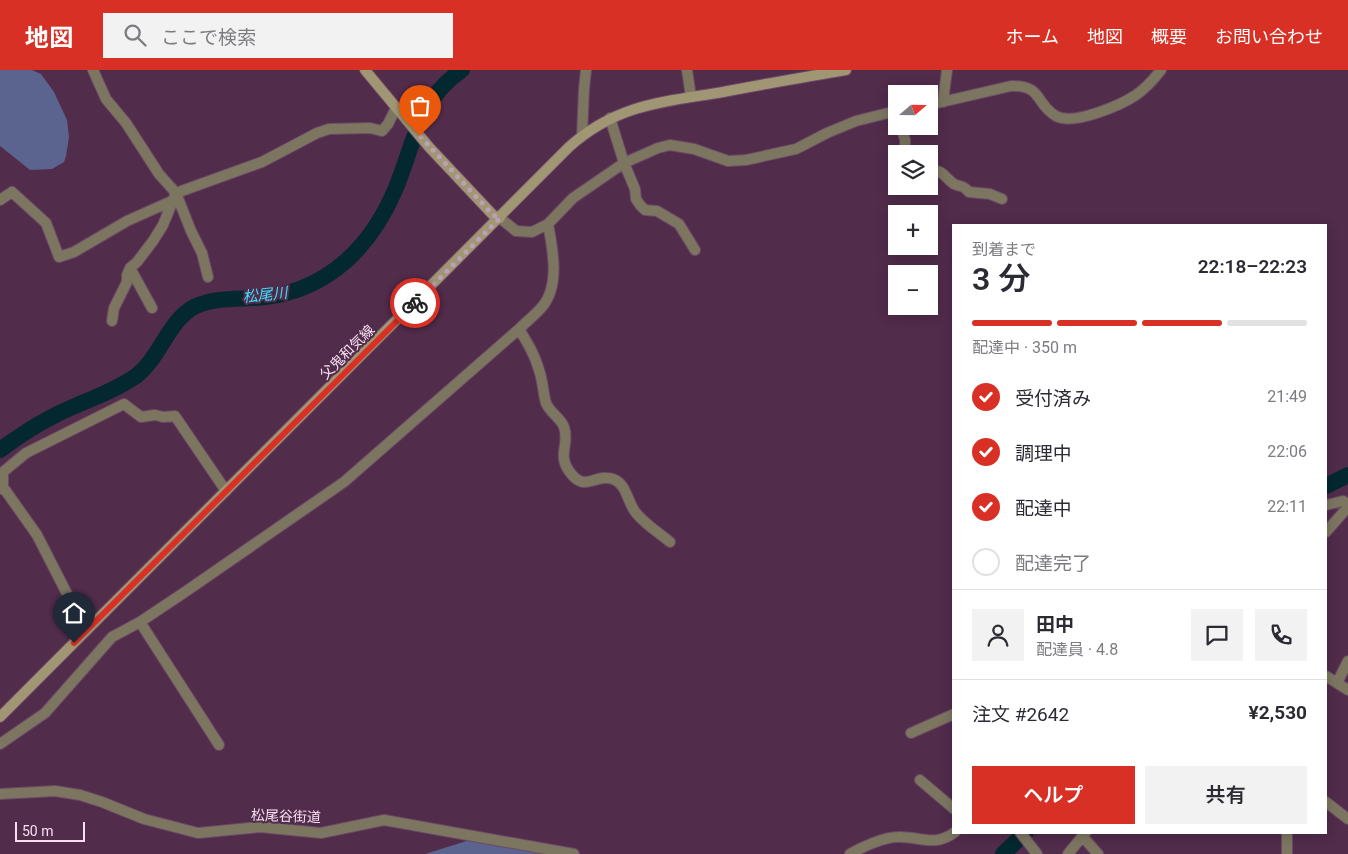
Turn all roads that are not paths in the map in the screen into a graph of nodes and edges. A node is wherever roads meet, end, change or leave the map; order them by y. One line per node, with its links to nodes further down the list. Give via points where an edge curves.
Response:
1 (93, 70): 17 (street, via 106,99 126,123)
2 (365, 70): 11 (main road)
3 (586, 70): 14 (street)
4 (688, 70): 8 (street)
5 (846, 70): 8 (main road, 父鬼和気線)
6 (947, 70): 9 (street)
7 (1161, 70): 9 (street, via 1137,94 1114,107 1076,118 1062,119 1054,115 1034,91 1024,86)
8 (692, 97): 13 (main road, 父鬼和気線, via 645,105)
9 (942, 102): 10 (street)
10 (938, 103)
11 (399, 112): 17 (street, via 382,131 370,128 329,129 262,162); 20 (main road, via 493,215)
12 (888, 113): 15 (street, via 827,132 796,149 746,160 728,161 694,149 670,145)
13 (610, 118): 14 (main road, 父鬼和気線); 15 (street)
14 (582, 136): 20 (main road, 父鬼和気線)
15 (624, 163): 21 (street, via 573,198); 22 (street, via 640,205 679,224)
16 (938, 171): 18 (street, via 969,192)
17 (175, 197): 19 (street, via 59,257 46,223 12,192); 23 (street, via 153,242); 24 (street, via 202,253)
18 (1002, 199)
19 (0, 200)
20 (500, 218): 21 (street, via 516,231 532,232); 29 (main road, 父鬼和気線)
21 (548, 224): 27 (street, via 554,253 549,295)
22 (695, 250)
23 (130, 268): 25 (street); 26 (street)
24 (208, 278)
25 (152, 308)
26 (112, 321)
27 (519, 329): 33 (street, via 540,371 550,411 564,426 566,439 562,456 570,473 578,481 586,483 614,479 624,488 635,512); 34 (street, via 344,482)
28 (1, 488): 29 (street, via 3,472 12,463 124,404 141,417 175,416); 35 (street, via 37,535)
29 (226, 491): 35 (main road, 父鬼和気線)
30 (1327, 505): 31 (street, via 1343,501)
31 (1348, 506): 32 (street)
32 (1327, 531)
33 (670, 542)
34 (140, 622): 43 (street, via 112,637 45,713); 44 (street)
35 (86, 631): 41 (main road, 父鬼和気線)
36 (1348, 661): 38 (street)
37 (1327, 677): 38 (street)
38 (1337, 683): 39 (street)
39 (1348, 690)
40 (952, 715): 42 (street)
41 (0, 717)
42 (911, 733)
43 (0, 744)
44 (219, 745)
45 (920, 780): 48 (street)
46 (0, 794): 54 (street, 松尾谷街道, via 55,791 80,795 144,819 198,832 260,827 322,833 384,820)
47 (1327, 803): 49 (street)
48 (952, 807)
49 (1348, 819)
50 (953, 834): 55 (street, via 936,842 897,837)
51 (1287, 834): 59 (street)
52 (1084, 835): 57 (street); 58 (street)
53 (1023, 836): 56 (street)
54 (574, 854)
55 (850, 854)
56 (1037, 854)
57 (1068, 854)
58 (1098, 854)
59 (1287, 854)

